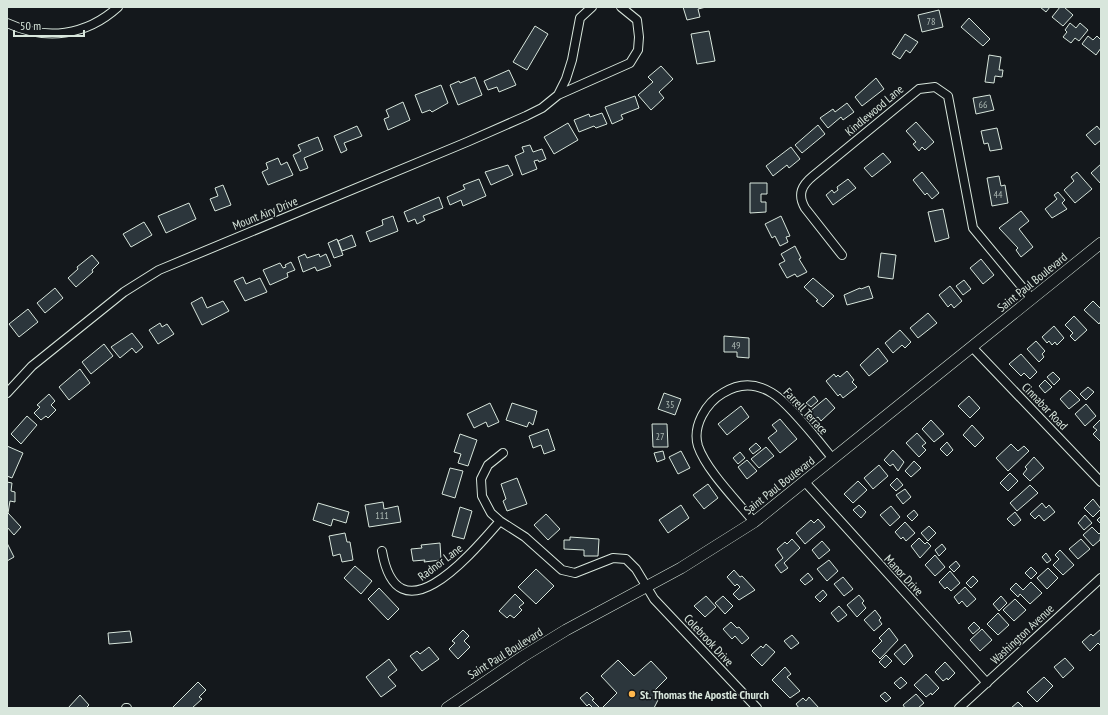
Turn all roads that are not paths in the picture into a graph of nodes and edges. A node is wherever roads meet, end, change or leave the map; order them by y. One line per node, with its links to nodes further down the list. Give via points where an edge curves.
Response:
1 (118, 7): 4 (street, via 86,29 57,34 42,34)
2 (592, 7): 5 (street, Mount Airy Drive, via 580,18 572,60)
3 (621, 7): 5 (street, Mount Airy Drive, via 637,20 638,50 630,63)
4 (7, 23)
5 (558, 95): 10 (street, Mount Airy Drive, via 542,108 467,142 159,270 118,296 32,366)
6 (1101, 244): 8 (street, Saint Paul Boulevard)
7 (842, 255): 8 (street, Kindlewood Lane, via 805,208 801,201 802,187 919,89 935,87 948,96 973,228)
8 (1032, 299): 9 (street, Saint Paul Boulevard)
9 (972, 347): 12 (street, Saint Paul Boulevard); 14 (street, Cinnabar Road)
10 (7, 393)
11 (503, 452): 15 (street, Colebrook Drive, via 483,472 480,487 485,504)
12 (833, 459): 13 (street, Saint Paul Boulevard); 16 (street, Farrell Terrace, via 781,400 765,389 757,386 740,386 710,402 701,417 698,445 707,464)
13 (805, 482): 16 (street, Saint Paul Boulevard); 20 (street, Manor Drive)
14 (1101, 482)
15 (500, 521): 17 (street, Radnor Lane, via 469,557 418,592 406,590 395,583 387,570); 19 (street, Colebrook Drive, via 525,537 562,570 575,573 606,560 620,558 631,563)
16 (754, 522): 19 (street, Saint Paul Boulevard, via 712,550)
17 (382, 551)
18 (1101, 578): 20 (street, Washington Avenue)
19 (646, 587): 21 (street, Saint Paul Boulevard, via 522,656); 22 (street, Colebrook Drive, via 654,599)
20 (987, 683): 23 (street, Washington Avenue)
21 (447, 708)
22 (757, 708)
23 (959, 708)

